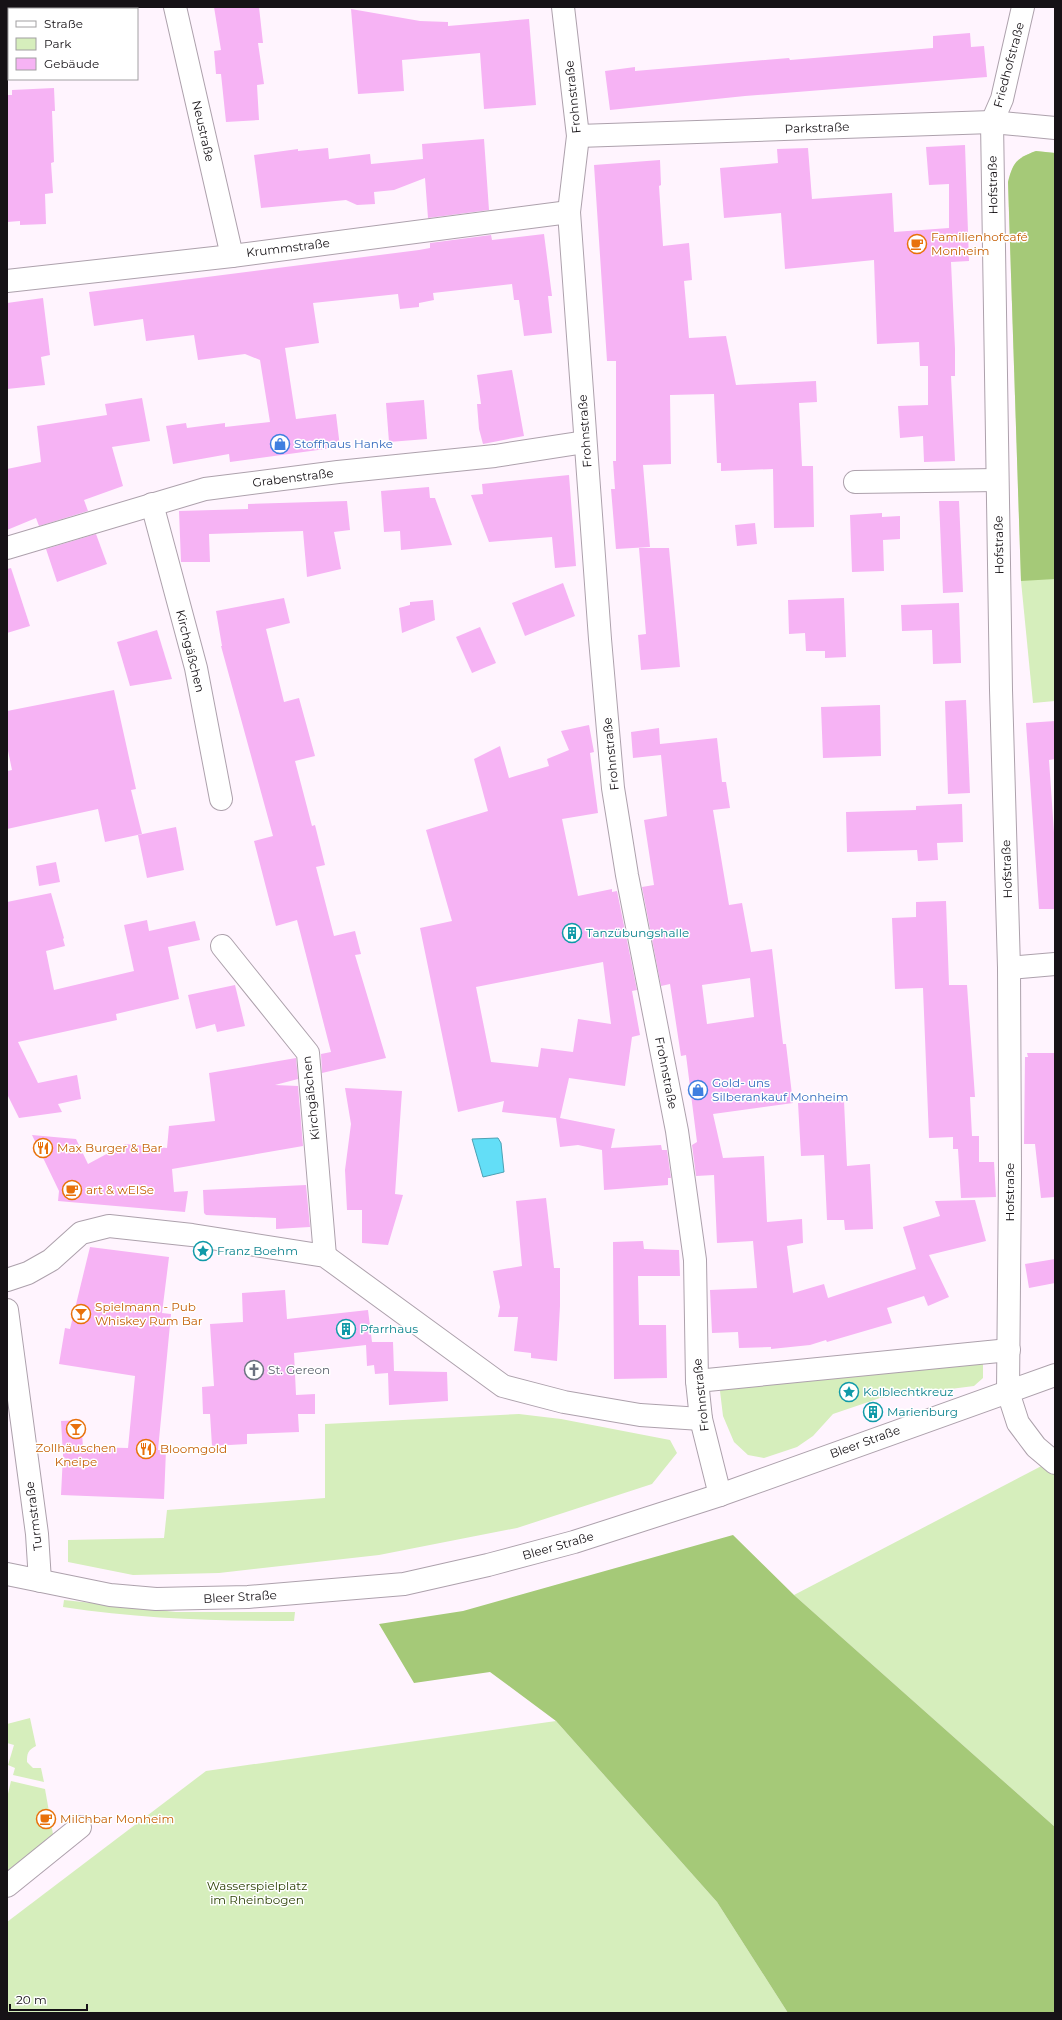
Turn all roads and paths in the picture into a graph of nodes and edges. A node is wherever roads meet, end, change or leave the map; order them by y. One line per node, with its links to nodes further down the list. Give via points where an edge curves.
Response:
1 (175, 7): 8 (street, Neustraße)
2 (563, 7): 6 (street, Frohnstraße)
3 (1023, 7): 4 (street, Friedhofstraße, via 1002,99)
4 (992, 122): 5 (street, Parkstraße); 6 (street, Parkstraße); 11 (street, Hofstraße)
5 (1055, 128)
6 (578, 136): 7 (street, Frohnstraße)
7 (569, 212): 8 (street, Krummstraße); 10 (street, Frohnstraße)
8 (232, 256): 9 (street, Krummstraße)
9 (7, 281)
10 (585, 442): 13 (street, Grabenstraße, via 495,456 338,472 204,490); 24 (street, Frohnstraße, via 613,788 627,875 677,1131 695,1260)
11 (997, 480): 12 (street); 18 (street, Hofstraße)
12 (856, 482)
13 (152, 504): 14 (street, Grabenstraße); 15 (street, Kirchgäßchen, via 196,668)
14 (7, 548)
15 (221, 799)
16 (222, 946): 19 (street, Kirchgäßchen, via 308,1053)
17 (1055, 964): 18 (street)
18 (1009, 968): 22 (street, Hofstraße)
19 (325, 1256): 20 (street, via 192,1235 109,1226 81,1233 51,1260 28,1273); 26 (street, via 503,1386 564,1402 640,1415)
20 (7, 1280)
21 (7, 1310): 30 (street, Turmstraße, via 37,1534)
22 (1009, 1350): 24 (street); 25 (street, Hofstraße)
23 (1055, 1375): 25 (street, Bleer Straße)
24 (697, 1382): 26 (street, Frohnstraße)
25 (1008, 1392): 27 (street, Hofstraße, via 1018,1423 1036,1447); 28 (street, Bleer Straße)
26 (701, 1420): 28 (street, Frohnstraße)
27 (1055, 1463)
28 (720, 1495): 30 (street, Bleer Straße, via 574,1542 488,1566 404,1584 248,1598 156,1599 110,1595)
29 (7, 1574): 30 (street, Bleer Straße)
30 (40, 1581)
31 (80, 1827): 32 (street)
32 (7, 1886)

